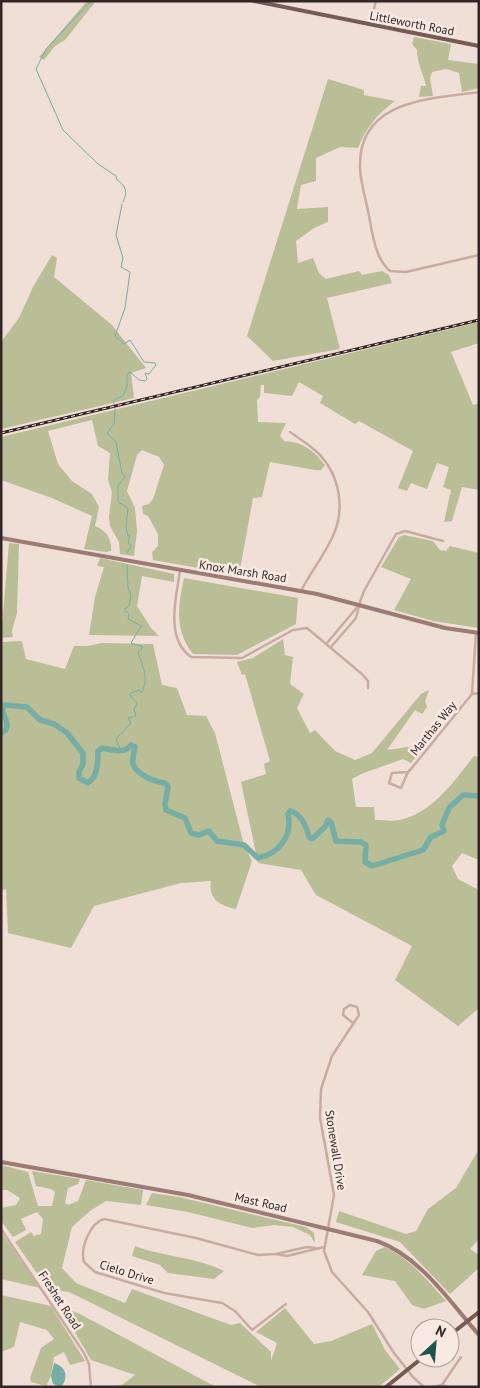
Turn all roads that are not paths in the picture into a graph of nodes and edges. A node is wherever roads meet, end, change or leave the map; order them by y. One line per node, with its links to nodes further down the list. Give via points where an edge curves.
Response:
1 (254, 1): 3 (main road, Littleworth Road)
2 (376, 1): 3 (street)
3 (370, 25): 4 (main road, Littleworth Road)
4 (479, 46)
5 (479, 92): 6 (street, via 408,103 388,111 368,134 360,166 379,257 390,271 406,272)
6 (479, 255)
7 (290, 432): 11 (street, via 327,464 339,500 335,531)
8 (1, 538): 10 (street, Knox Marsh Road)
9 (443, 541): 12 (street, via 398,533)
10 (180, 571): 11 (street, Knox Marsh Road); 14 (street, via 174,610 176,632 191,657 242,658 300,628 311,630)
11 (301, 592): 12 (street, Knox Marsh Road)
12 (358, 605): 13 (street, Knox Marsh Road); 14 (street); 15 (street, via 360,610 356,618)
13 (477, 633): 18 (street)
14 (327, 643): 15 (street)
15 (331, 647): 16 (street, via 366,678)
16 (368, 688)
17 (479, 692): 18 (street)
18 (472, 694): 19 (street, Marthas Way)
19 (408, 772): 19 (street, Marthas Way, via 392,773 389,784 401,788)
20 (353, 1023): 20 (street, via 359,1012 350,1005 345,1007 343,1015); 22 (street, Stonewall Drive, via 332,1056 321,1089 320,1118 334,1195)
21 (1, 1162): 22 (street, Mast Road, via 180,1194)
22 (328, 1228): 24 (street, Stonewall Drive); 27 (street, Mast Road, via 368,1238 399,1251 438,1286)
23 (1, 1229): 34 (street, Freshet Road, via 84,1353 89,1364)
24 (324, 1247): 25 (street, Cielo Drive, via 252,1254 196,1238 104,1219 93,1226 82,1255 88,1267 98,1273 169,1294 222,1303 235,1311 252,1330); 32 (street, via 330,1269 368,1312)
25 (286, 1304)
26 (479, 1312): 27 (main road)
27 (467, 1321): 28 (main road); 29 (street, Mast Road)
28 (460, 1327)
29 (479, 1335)
30 (410, 1368): 32 (main road)
31 (453, 1368): 33 (street)
32 (408, 1370): 35 (main road); 36 (street)
33 (442, 1385): 37 (street); 38 (street)
34 (90, 1387)
35 (386, 1387)
36 (424, 1387)
37 (432, 1387)
38 (448, 1387)

